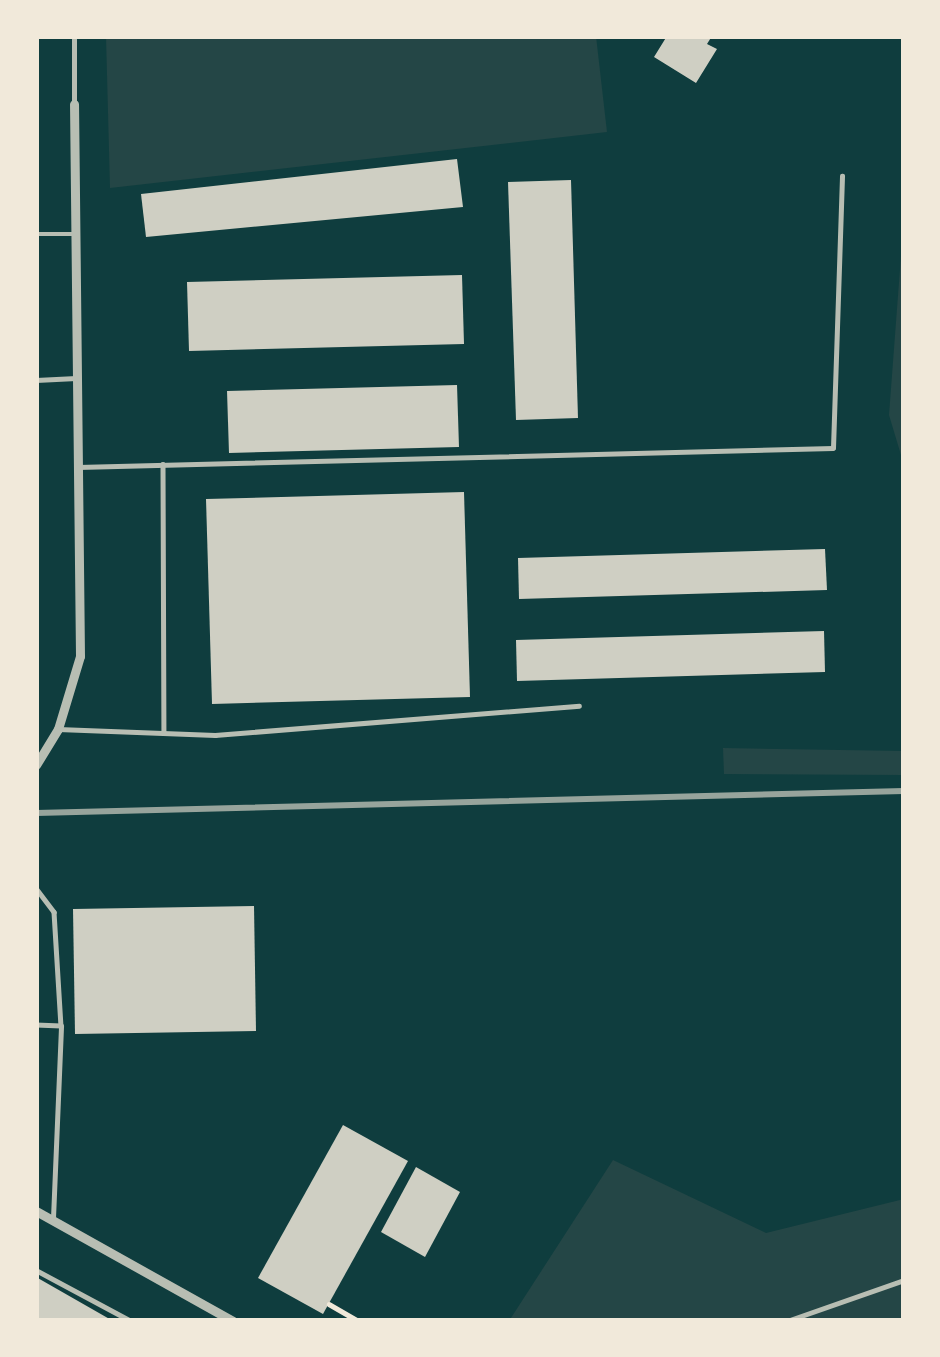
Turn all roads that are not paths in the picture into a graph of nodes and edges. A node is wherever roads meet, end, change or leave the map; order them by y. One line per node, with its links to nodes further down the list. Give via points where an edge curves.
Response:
1 (74, 36): 2 (lane)
2 (74, 104): 5 (street)
3 (842, 176): 8 (lane, via 833,448)
4 (36, 234): 5 (lane)
5 (74, 234): 6 (street)
6 (76, 378): 7 (lane); 9 (street)
7 (36, 380)
8 (163, 464): 9 (lane); 12 (lane)
9 (78, 467): 11 (street, via 80,656)
10 (579, 706): 12 (lane)
11 (58, 729): 12 (lane); 13 (street)
12 (164, 733)
13 (36, 765)
14 (36, 888): 16 (lane, via 54,912)
15 (36, 1025): 16 (lane)
16 (61, 1026): 18 (lane)
17 (36, 1210): 18 (street)
18 (52, 1220): 22 (street)
19 (36, 1270): 21 (lane)
20 (904, 1280): 23 (lane)
21 (131, 1321)
22 (233, 1321)
23 (787, 1321)

